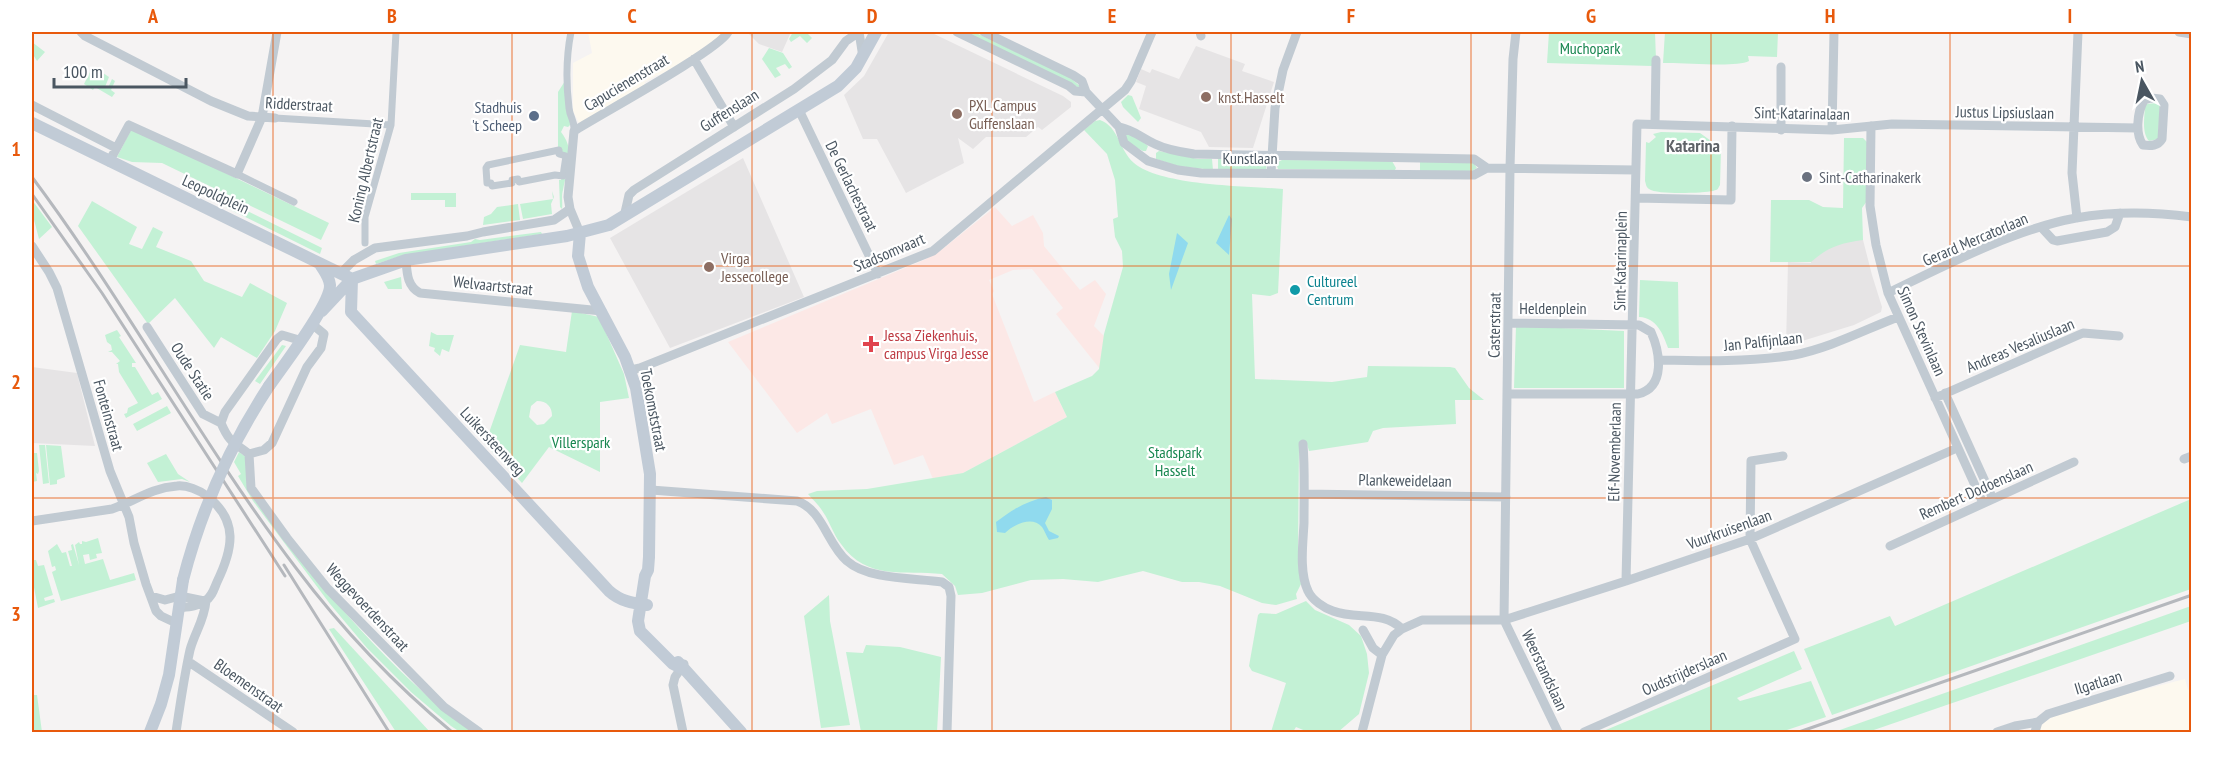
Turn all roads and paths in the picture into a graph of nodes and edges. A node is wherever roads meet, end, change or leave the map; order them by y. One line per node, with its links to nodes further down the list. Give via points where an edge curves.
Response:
1 (81, 32): 25 (street, Ridderstraat, via 211,101 248,116)
2 (278, 32): 25 (street)
3 (396, 32): 29 (street, Koning Albertstraat)
4 (571, 32): 38 (street, via 567,72)
5 (728, 32): 18 (street, Capucienenstraat)
6 (859, 32): 17 (street, Guffenslaan); 32 (street, Guffenslaan, via 846,40 832,60 794,89)
7 (876, 32): 17 (main road)
8 (957, 32): 21 (street, Kunstlaan, via 1075,91)
9 (984, 32): 21 (street, Kunstlaan, via 1072,75 1082,81)
10 (1152, 32): 23 (street, Stadsomvaart, via 1131,81)
11 (1297, 32): 41 (street, via 1277,99)
12 (1516, 32): 46 (street, Casterstraat)
13 (1834, 32): 37 (street)
14 (2078, 32): 34 (street)
15 (2179, 32): 16 (street)
16 (2192, 34)
17 (864, 57): 24 (main road, via 838,86)
18 (694, 59): 32 (street, Capucienenstraat); 38 (street, Capucienenstraat)
19 (1656, 60): 28 (street)
20 (1781, 67): 36 (street)
21 (1086, 92): 23 (street, Kunstlaan)
22 (32, 105): 40 (street)
23 (1102, 109): 33 (street, Kunstlaan); 65 (street, Stadsomvaart, via 943,244)
24 (799, 110): 56 (main road); 65 (street, De Gerlachestraat)
25 (262, 117): 26 (street, Ridderstraat); 49 (street)
26 (275, 118): 29 (street, Ridderstraat)
27 (32, 123): 44 (main road, Leopoldplein)
28 (1655, 124): 30 (street); 47 (street, Sint-Katarinaplein, via 1637,124)
29 (391, 125): 61 (street, Koning Albertstraat, via 365,217)
30 (1732, 126): 36 (street, Sint-Katarinalaan); 52 (street, Sint-Katarinaplein, via 1731,200)
31 (1871, 126): 34 (street, Justus Lipsiuslaan); 37 (street, Sint-Katarinalaan); 68 (street, Simon Stevinlaan, via 1870,206 1875,245)
32 (734, 127): 56 (street, Guffenslaan, via 634,190)
33 (1119, 127): 39 (street, Kunstlaan, via 1135,131); 43 (street, Kunstlaan, via 1124,143)
34 (2073, 128): 35 (street, Justus Lipsiuslaan); 58 (street)
35 (2138, 128): 35 (street, via 2144,100 2160,99 2164,105 2160,143 2143,146)
36 (1780, 129): 37 (street, Sint-Katarinalaan)
37 (1832, 130)
38 (574, 131): 54 (street)
39 (1155, 144): 41 (street, Kunstlaan, via 1194,154); 43 (street)
40 (116, 148): 44 (street); 49 (street, Leopoldplein, via 129,124)
41 (1272, 157): 42 (street, Kunstlaan); 48 (street)
42 (1401, 157): 45 (street, Kunstlaan, via 1474,159); 50 (street)
43 (1148, 161): 48 (street, Kunstlaan, via 1191,172)
44 (109, 162): 64 (main road, Leopoldplein)
45 (1487, 168): 46 (street, Kunstlaan); 50 (street, Kunstlaan, via 1474,175)
46 (1510, 168): 47 (street); 73 (street, Casterstraat)
47 (1636, 170): 52 (street, Sint-Katarinaplein)
48 (1271, 173): 50 (street, Kunstlaan)
49 (237, 174): 53 (street, Leopoldplein)
50 (1400, 175)
51 (487, 183): 51 (street, via 488,165 559,150 559,154 566,156 563,176 519,182 518,179 492,186)
52 (1636, 198): 74 (street, Sint-Katarinaplein)
53 (294, 202)
54 (570, 209): 60 (street); 66 (street, via 554,220 375,248 354,260)
55 (2120, 213): 57 (street, Gerard Mercatorlaan); 58 (street, Gerard Mercatorlaan); 59 (street, Gerard Mercatorlaan, via 2115,227 2108,232 2057,241)
56 (624, 217): 60 (main road)
57 (2192, 217)
58 (2077, 218): 59 (street, Gerard Mercatorlaan)
59 (2041, 227): 68 (street, Gerard Mercatorlaan)
60 (580, 233): 63 (main road); 69 (main road, Toekomststraat, via 579,261)
61 (365, 243)
62 (32, 246): 95 (street, Fonteinstraat, via 57,288 107,462)
63 (406, 260): 66 (main road); 69 (street, Welvaartstraat, via 412,288 420,293)
64 (318, 261): 66 (main road, Leopoldplein); 67 (main road, via 328,276)
65 (878, 274): 79 (street, Stadsomvaart)
66 (346, 276): 67 (main road); 70 (main road); 72 (main road)
67 (330, 288): 72 (main road)
68 (1888, 293): 71 (street, Simon Stevinlaan)
69 (602, 311): 79 (main road, Toekomststraat)
70 (351, 312): 72 (main road, via 330,310); 103 (main road, Luikersteenweg, via 609,591 625,601)
71 (1898, 316): 78 (street, Jan Palfijnlaan, via 1794,355 1717,361); 83 (street, Simon Stevinlaan)
72 (314, 320): 77 (main road); 87 (street, via 324,334 321,348 307,367 272,443)
73 (1509, 323): 74 (street, Heldenplein); 81 (street, Casterstraat)
74 (1634, 324): 78 (street, via 1651,332); 82 (street, Elf-Novemberlaan)
75 (147, 327): 84 (street, Oude Statie, via 203,414)
76 (2120, 336): 80 (street, Andreas Vesaliuslaan, via 2083,333)
77 (299, 340): 84 (street, via 282,335 277,339); 102 (main road, bridge, via 247,420 218,477 202,513)
78 (1660, 360): 82 (street, via 1647,392)
79 (631, 370): 90 (main road, Toekomststraat)
80 (1946, 393): 83 (street, Andreas Vesaliuslaan); 93 (street, Simon Stevinlaan)
81 (1508, 394): 82 (street); 92 (street, Casterstraat)
82 (1631, 394): 99 (street, Elf-Novemberlaan)
83 (1935, 398): 86 (street, Simon Stevinlaan)
84 (221, 423): 87 (street, Oude Statie, via 234,445)
85 (1304, 444): 91 (street)
86 (1957, 447): 94 (street, Simon Stevinlaan); 97 (street, Vuurkruisenlaan)
87 (249, 454): 116 (street, Weggevoerdenstraat, via 251,488 328,589 444,707)
88 (1783, 456): 97 (street, via 1751,461)
89 (2073, 462): 93 (street, Rembert Dodoenslaan)
90 (651, 490): 103 (main road, Toekomststraat); 119 (street, via 797,501 817,515 831,542 847,561 867,573 942,582 949,587)
91 (1304, 494): 92 (street, Plankeweidelaan); 106 (street, via 1303,561 1308,592 1332,611 1384,617)
92 (1506, 496): 104 (street, Casterstraat)
93 (1993, 499): 94 (street, Rembert Dodoenslaan)
94 (1983, 503): 98 (street, Rembert Dodoenslaan)
95 (124, 505): 96 (street); 100 (street, Fonteinstraat); 101 (street, via 140,495 180,485 200,491 224,512 230,532 228,551 212,595)
96 (32, 521)
97 (1750, 539): 99 (street, Vuurkruisenlaan); 122 (street, Oudstrijderslaan, via 1796,639)
98 (1890, 546)
99 (1626, 581): 104 (street, Vuurkruisenlaan)
100 (151, 596): 102 (street); 105 (street, Fonteinstraat, via 160,616)
101 (206, 601): 102 (street, via 193,606); 109 (street)
102 (179, 602): 105 (main road)
103 (645, 605): 110 (main road, Toekomststraat, via 643,634 673,664)
104 (1504, 620): 106 (street, Vuurkruisenlaan, via 1422,620); 121 (street, Weerstandslaan)
105 (176, 623): 113 (main road, via 169,675)
106 (1402, 628): 108 (street)
107 (1363, 630): 108 (street)
108 (1382, 655): 120 (street)
109 (189, 662): 114 (street); 115 (street, Bloemenstraat)
110 (683, 665): 117 (street, via 673,685); 118 (main road)
111 (2170, 676): 112 (street, Ilgatlaan, via 2048,714)
112 (2037, 722): 123 (street, Ilgatlaan); 124 (street)
113 (150, 732)
114 (176, 732)
115 (293, 732)
116 (479, 732)
117 (683, 732)
118 (741, 732)
119 (947, 732)
120 (1362, 732)
121 (1558, 732)
122 (1584, 732)
123 (1997, 732)
124 (2035, 732)

